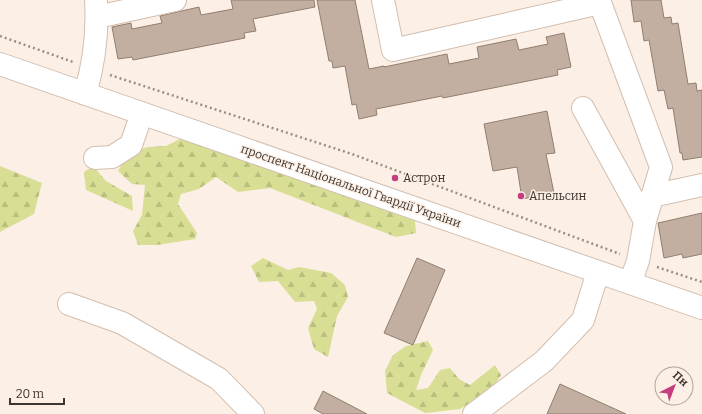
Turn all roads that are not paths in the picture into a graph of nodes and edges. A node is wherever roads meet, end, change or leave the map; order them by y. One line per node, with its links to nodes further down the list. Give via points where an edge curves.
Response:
1 (174, 0): 4 (street)
2 (384, 0): 3 (street, via 393,50)
3 (599, 2): 11 (street, via 661,167)
4 (97, 8): 6 (street, via 92,69)
5 (0, 64): 6 (street, проспект Національної Гвардії України)
6 (85, 94): 8 (street, проспект Національної Гвардії України)
7 (583, 108): 12 (street)
8 (142, 113): 9 (street, via 131,145 112,157); 13 (street, проспект Національної Гвардії України)
9 (95, 158)
10 (702, 185): 11 (street)
11 (652, 196): 12 (street)
12 (645, 221): 14 (street, via 638,261)
13 (598, 272): 14 (street, проспект Національної Гвардії України); 18 (street, via 583,320 544,361)
14 (630, 283): 16 (street, проспект Національної Гвардії України)
15 (69, 304): 17 (street, via 122,323 219,380)
16 (702, 308)
17 (252, 414)
18 (474, 414)

